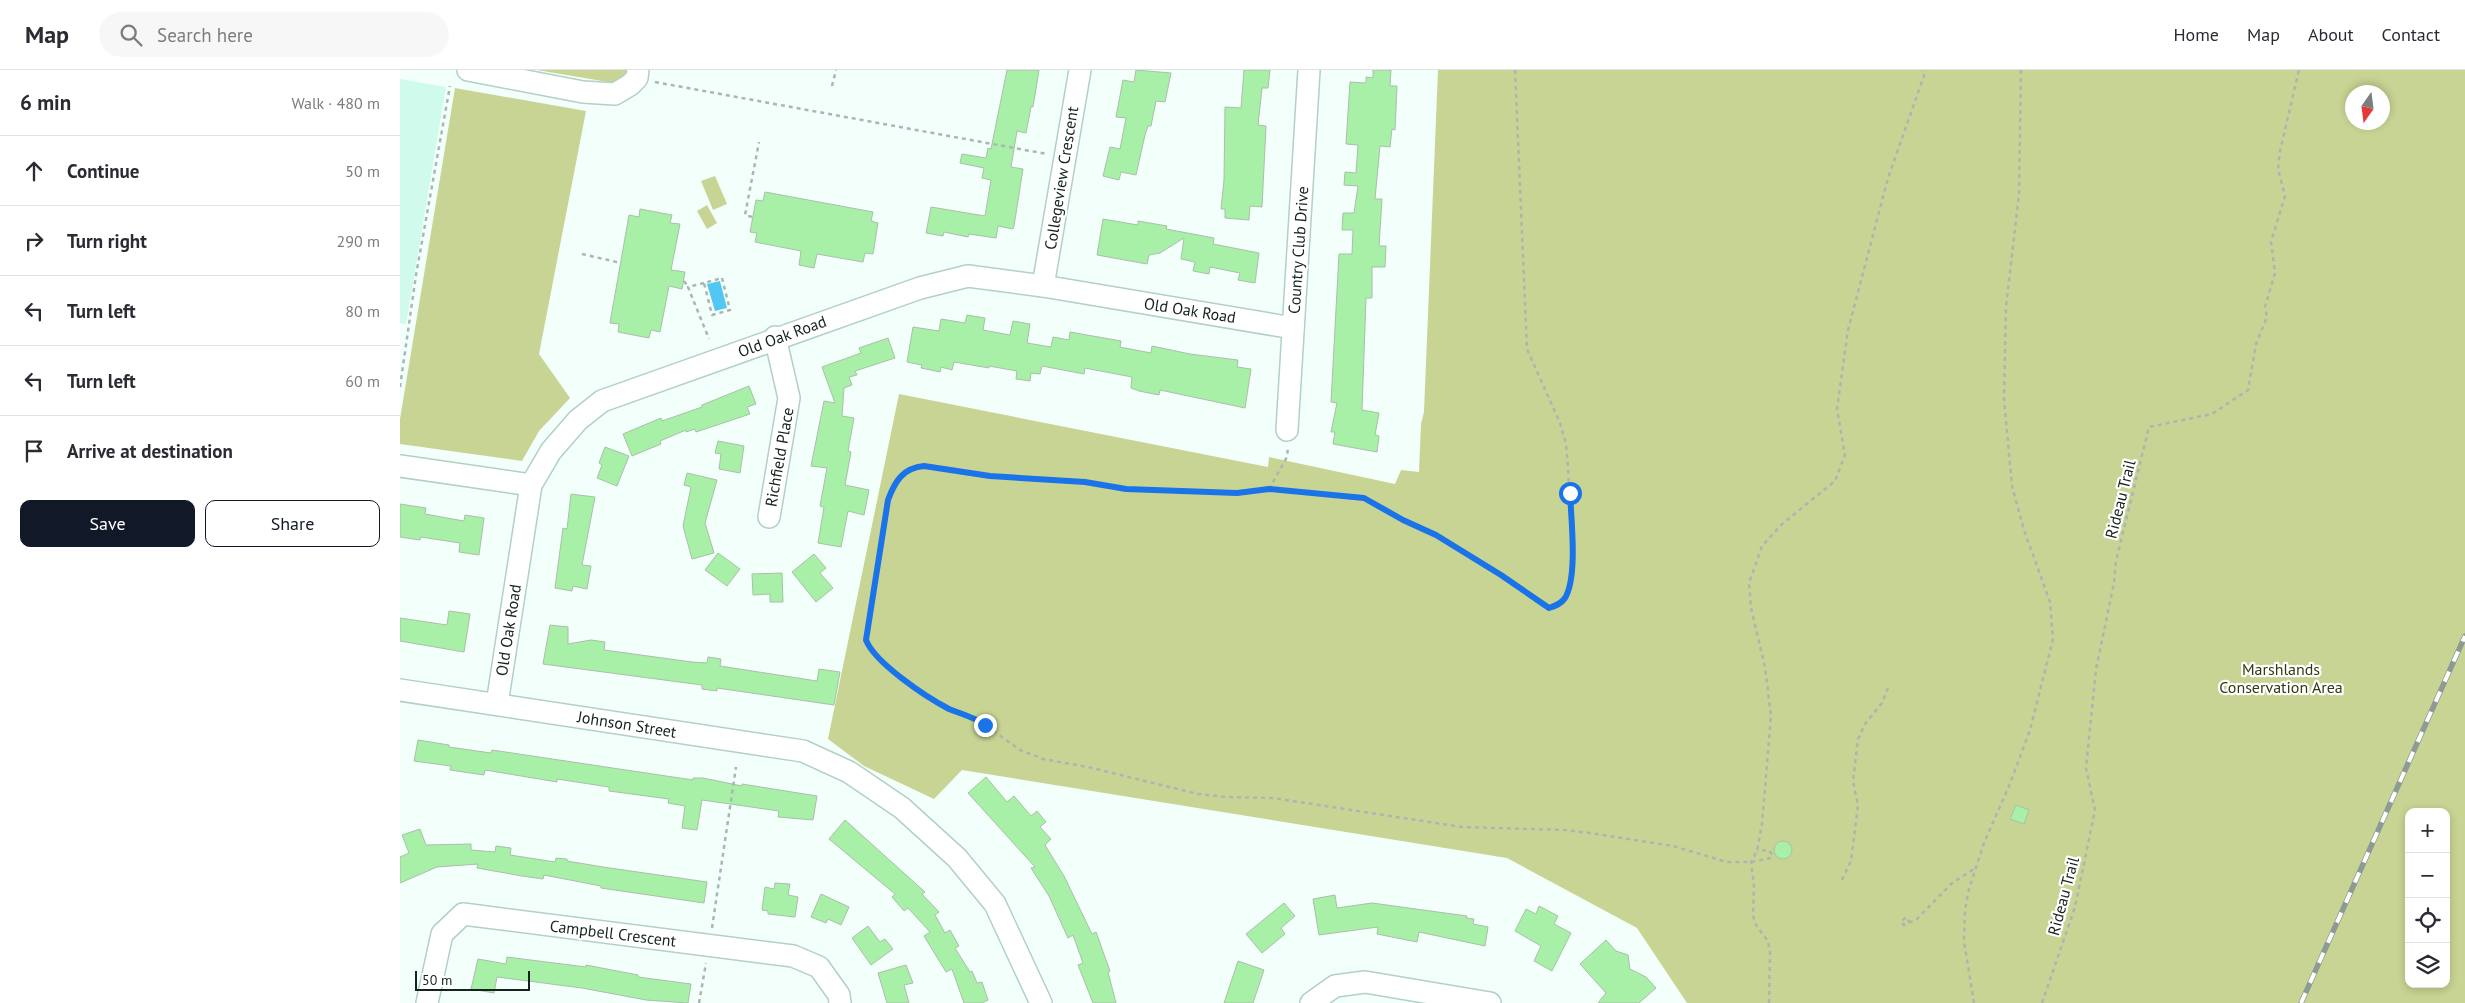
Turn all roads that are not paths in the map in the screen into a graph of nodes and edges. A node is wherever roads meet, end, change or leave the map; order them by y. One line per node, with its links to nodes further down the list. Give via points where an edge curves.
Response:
1 (468, 70): 4 (street, via 583,92 615,94 630,86)
2 (1080, 70): 5 (street, Collegeview Crescent)
3 (1309, 70): 6 (street, Country Club Drive)
4 (638, 74)
5 (1043, 286): 6 (street, Old Oak Road); 7 (street, Old Oak Road, via 968,276 920,288)
6 (1293, 328): 8 (street, Country Club Drive)
7 (775, 338): 10 (street, Old Oak Road, via 602,401 578,420 551,451); 11 (street, Richfield Place, via 789,398)
8 (1288, 435)
9 (400, 466): 10 (street)
10 (531, 485): 13 (street, Old Oak Road)
11 (769, 517)
12 (400, 690): 13 (street, Johnson Street)
13 (497, 704): 16 (street, Johnson Street, via 803,752 849,772 902,808 957,858 995,904)
14 (427, 1003): 15 (street, Campbell Crescent, via 442,934 463,914 793,956 819,967 839,996)
15 (840, 1003)
16 (1041, 1003)
17 (1311, 1003): 18 (street, via 1335,986 1365,982)
18 (1490, 1003)

